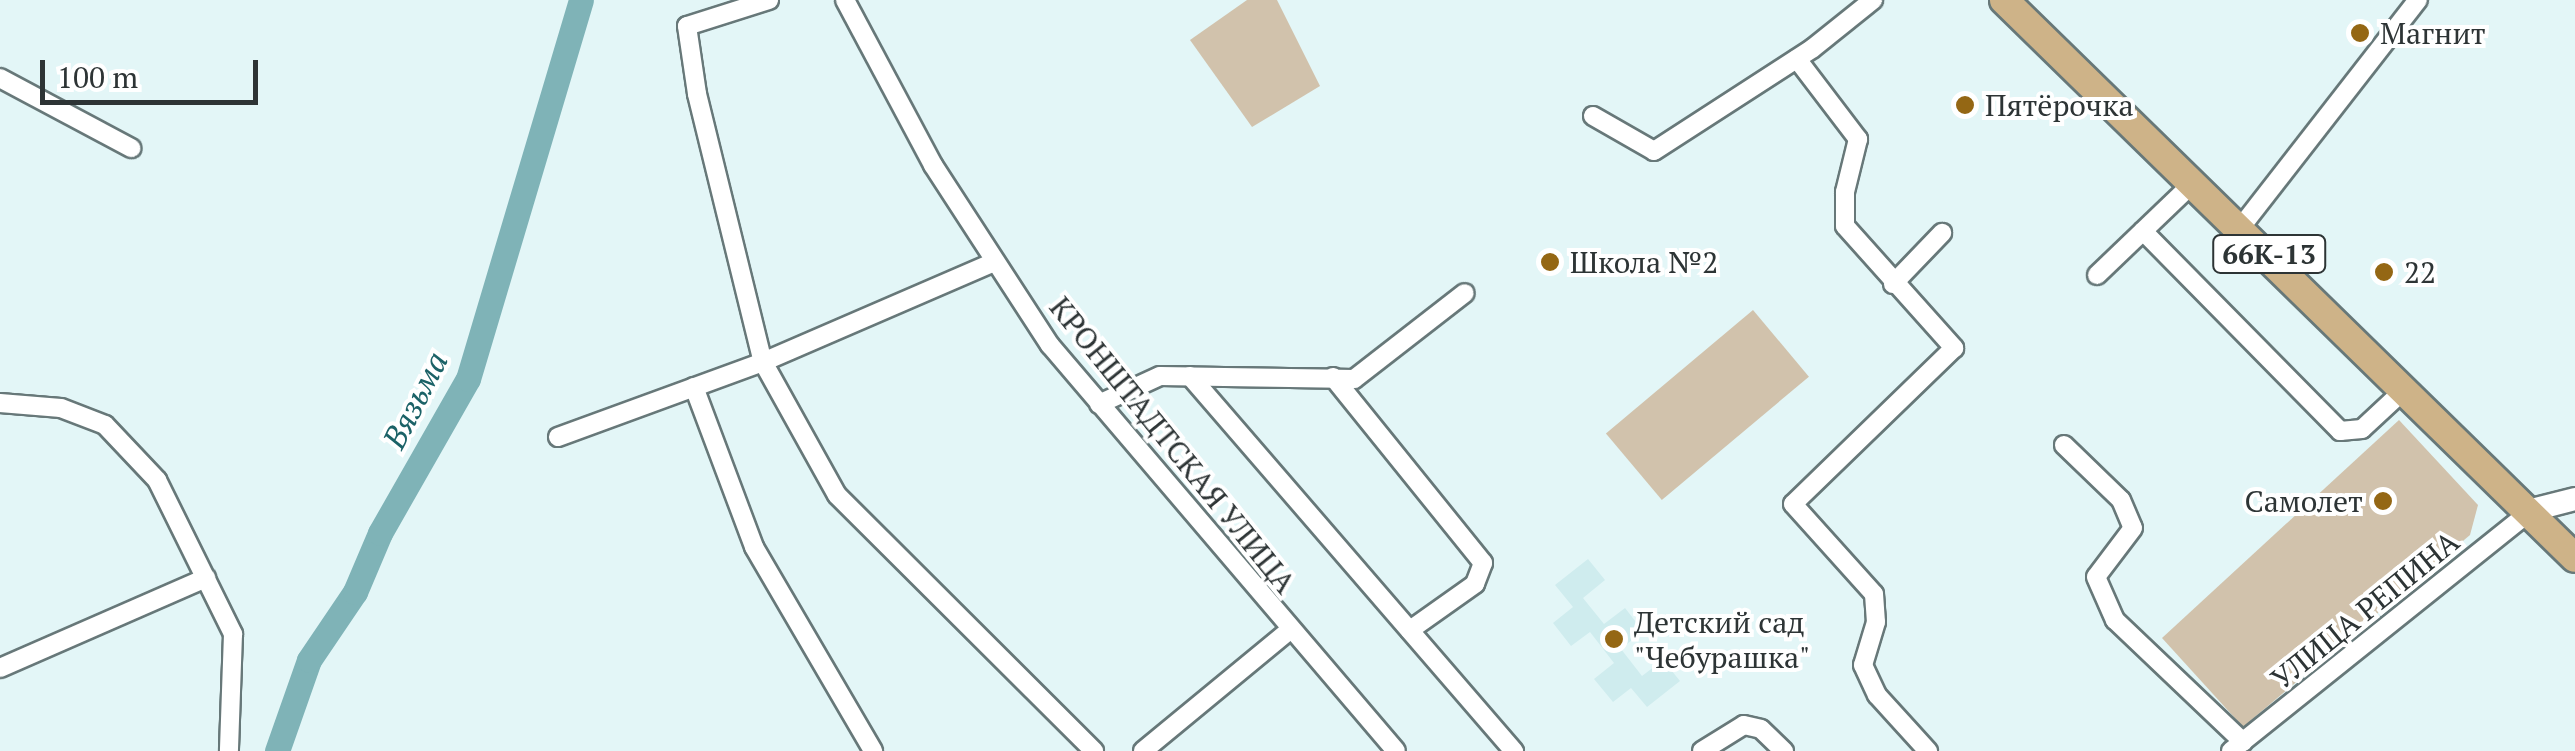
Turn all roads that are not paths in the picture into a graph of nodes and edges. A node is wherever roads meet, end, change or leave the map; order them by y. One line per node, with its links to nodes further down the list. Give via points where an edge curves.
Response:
1 (769, 0): 18 (street, via 687,26 697,94)
2 (845, 0): 14 (street, КРОНШТАДТСКАЯ УЛИЦА)
3 (1873, 0): 6 (street)
4 (2004, 0): 10 (main road, 66К-13)
5 (2418, 0): 11 (street)
6 (1797, 58): 8 (street, via 1654,151); 16 (street, via 1854,126 1858,139 1844,226)
7 (0, 78): 9 (street)
8 (1594, 116)
9 (130, 148)
10 (2196, 181): 11 (main road, 66К-13); 12 (street)
11 (2242, 227): 22 (main road, 66К-13)
12 (2143, 231): 15 (street); 22 (street, via 2340,431 2362,429)
13 (1942, 233): 16 (street)
14 (994, 262): 18 (street); 24 (street, КРОНШТАДТСКАЯ УЛИЦА)
15 (2098, 275)
16 (1893, 284): 43 (street, via 1954,348 1793,504 1874,594 1876,622 1863,665 1877,695)
17 (1465, 292): 20 (street, via 1354,379)
18 (763, 362): 21 (street); 37 (street, via 838,495)
19 (1190, 376): 20 (street); 24 (street, via 1160,376); 32 (street)
20 (1334, 376): 32 (street, via 1483,563 1476,584)
21 (694, 387): 25 (street); 36 (street, via 754,547)
22 (2406, 389): 28 (main road, 66К-13)
23 (0, 404): 30 (street, via 60,408 105,425 157,480)
24 (1098, 404): 31 (street, КРОНШТАДТСКАЯ УЛИЦА)
25 (558, 437)
26 (2064, 445): 34 (street, via 2121,500 2134,528 2096,577 2116,620)
27 (2573, 494): 28 (street)
28 (2532, 510): 29 (main road, 66К-13); 34 (street, УЛИЦА РЕПИНА)
29 (2575, 558)
30 (206, 578): 33 (street); 35 (street, via 233,634)
31 (1290, 630): 38 (street); 39 (street, КРОНШТАДТСКАЯ УЛИЦА)
32 (1410, 630): 40 (street)
33 (0, 668)
34 (2237, 746)
35 (229, 751)
36 (873, 751)
37 (1094, 751)
38 (1142, 751)
39 (1396, 751)
40 (1514, 751)
41 (1702, 751): 42 (street, via 1744,725 1761,730)
42 (1784, 751)
43 (1928, 751)

